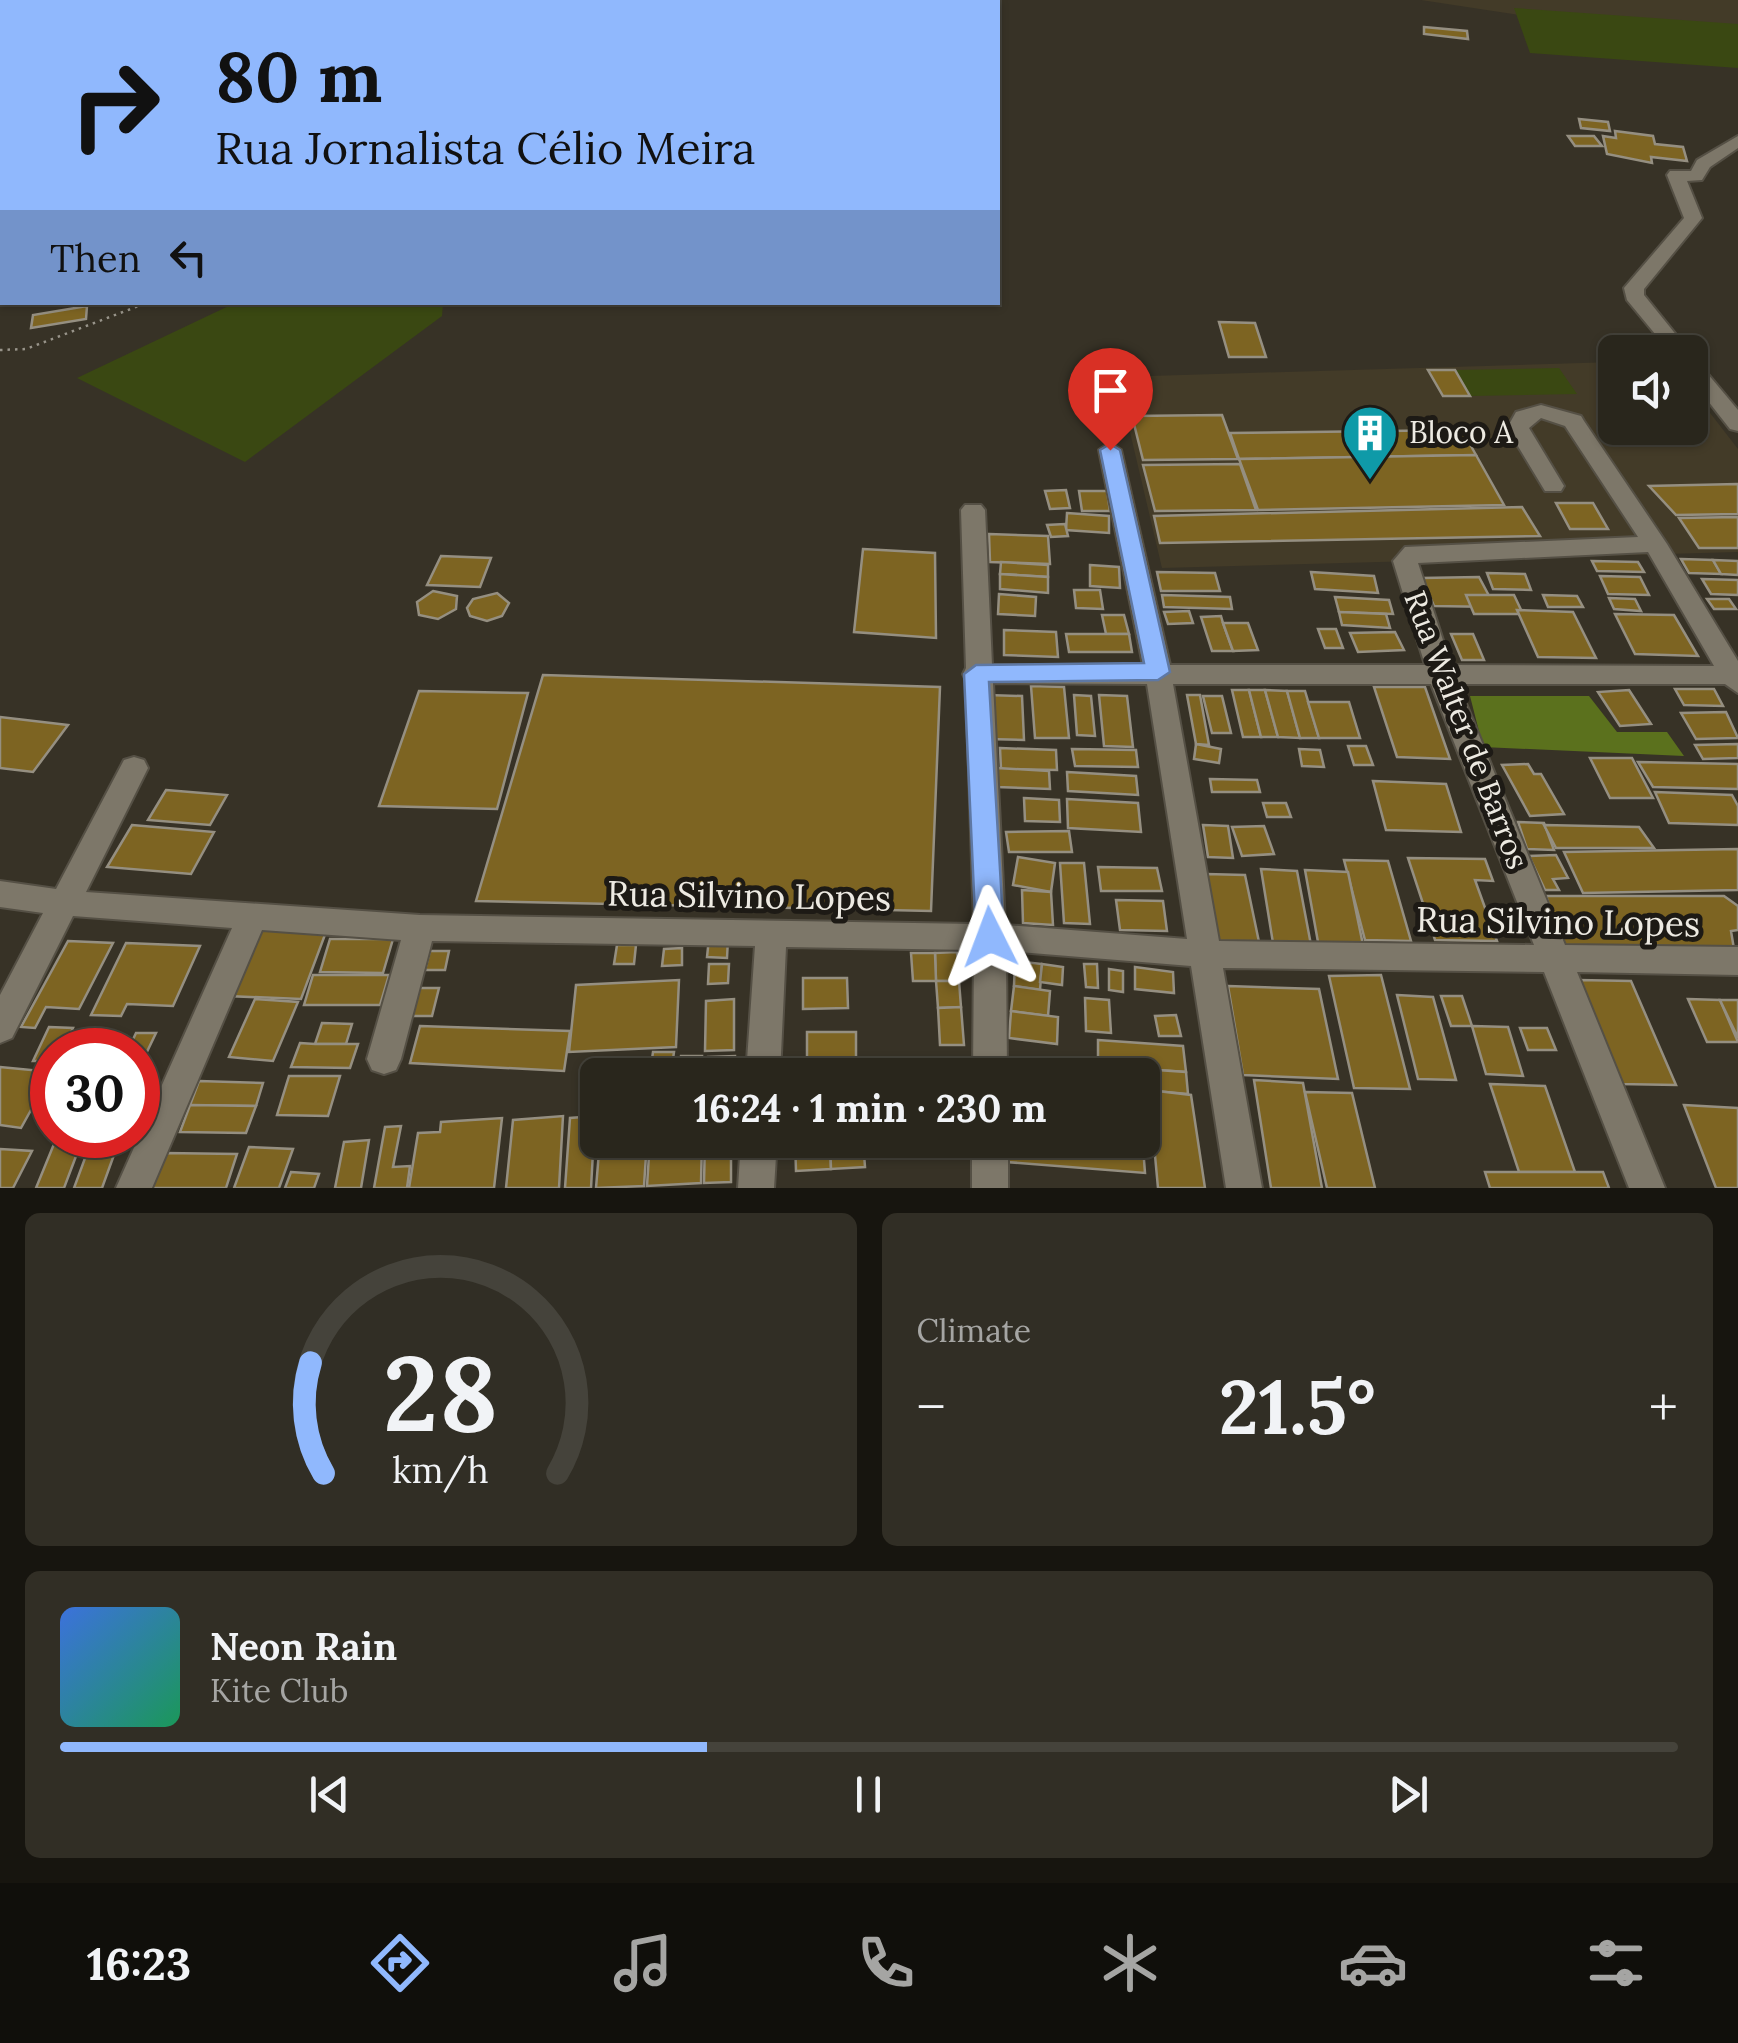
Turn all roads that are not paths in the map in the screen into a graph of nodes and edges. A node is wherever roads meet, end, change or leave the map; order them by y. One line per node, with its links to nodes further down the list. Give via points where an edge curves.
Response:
1 (1738, 142): 2 (street, via 1702,164 1696,176 1676,175 1692,222 1634,288)
2 (1666, 335)
3 (1708, 387): 4 (street)
4 (1738, 424)
5 (1110, 450): 9 (street)
6 (1553, 486): 8 (street, via 1518,428 1524,417 1541,411 1573,421)
7 (972, 510): 10 (street)
8 (1655, 544): 11 (street, Rua Walter de Barros, via 1414,553 1406,569); 12 (street)
9 (1158, 672): 10 (street); 11 (street); 20 (street)
10 (976, 674): 19 (street)
11 (1441, 675): 12 (street); 22 (street, Rua Walter de Barros)
12 (1736, 678)
13 (134, 768): 15 (street)
14 (0, 894): 15 (street, Rua Silvino Lopes)
15 (63, 903): 16 (street, Rua Silvino Lopes); 23 (street)
16 (252, 916): 17 (street, Rua Silvino Lopes); 29 (street)
17 (420, 928): 18 (street, Rua Silvino Lopes); 26 (street)
18 (770, 935): 19 (street, Rua Silvino Lopes); 24 (street)
19 (990, 937): 20 (street, Rua Silvino Lopes); 25 (street)
20 (1208, 954): 22 (street, Rua Silvino Lopes); 32 (street)
21 (1738, 961): 22 (street, Rua Silvino Lopes)
22 (1556, 962): 33 (street, Rua Walter de Barros)
23 (0, 1028)
24 (764, 1058)
25 (990, 1058)
26 (384, 1059)
27 (758, 1158): 30 (street)
28 (990, 1158): 31 (street)
29 (134, 1188)
30 (756, 1188)
31 (990, 1188)
32 (1244, 1188)
33 (1646, 1188)

